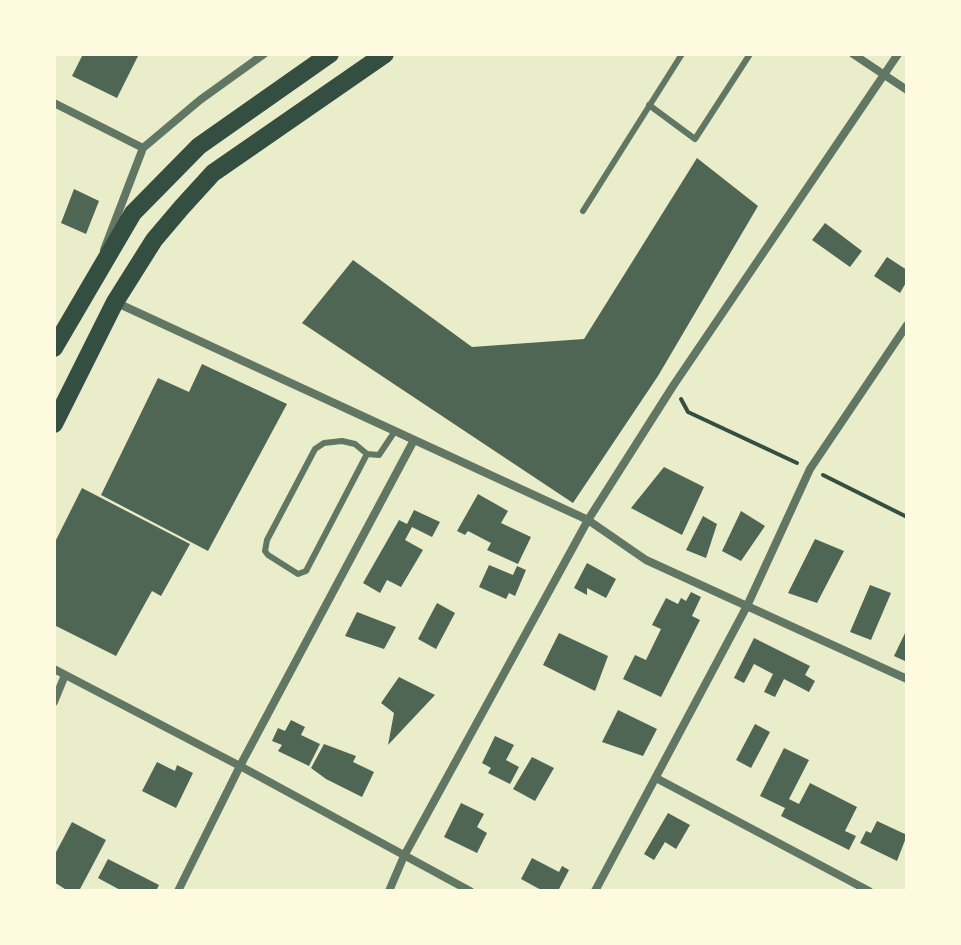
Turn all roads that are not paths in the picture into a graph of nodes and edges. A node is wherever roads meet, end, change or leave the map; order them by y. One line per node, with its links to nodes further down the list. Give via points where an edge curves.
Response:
1 (264, 54): 12 (street)
2 (330, 54): 14 (main road, via 199,146 133,213)
3 (385, 54): 15 (main road, via 213,173 154,240)
4 (682, 54): 11 (lane)
5 (750, 54): 11 (lane, via 695,139)
6 (853, 54): 8 (street)
7 (898, 54): 8 (street)
8 (884, 75): 9 (street); 22 (street)
9 (907, 90)
10 (54, 103): 12 (street)
11 (649, 105): 13 (lane)
12 (143, 148): 14 (street, via 106,241)
13 (583, 211)
14 (104, 259): 17 (main road)
15 (115, 302): 18 (main road); 19 (street)
16 (907, 325): 23 (street, via 810,469)
17 (54, 348)
18 (54, 424)
19 (395, 431): 20 (street); 21 (lane, via 379,455)
20 (414, 440): 22 (street); 28 (street)
21 (367, 454): 21 (lane, via 342,441 315,449 267,540 268,555 298,574 306,571)
22 (588, 520): 23 (street, via 646,560); 30 (street)
23 (747, 606): 26 (street); 29 (street)
24 (54, 669): 25 (street)
25 (65, 675): 27 (street); 28 (street)
26 (907, 679)
27 (54, 702)
28 (240, 766): 30 (street); 31 (street)
29 (656, 778): 34 (street); 35 (street)
30 (404, 856): 32 (street); 33 (street)
31 (178, 891)
32 (389, 891)
33 (470, 891)
34 (595, 891)
35 (869, 891)

